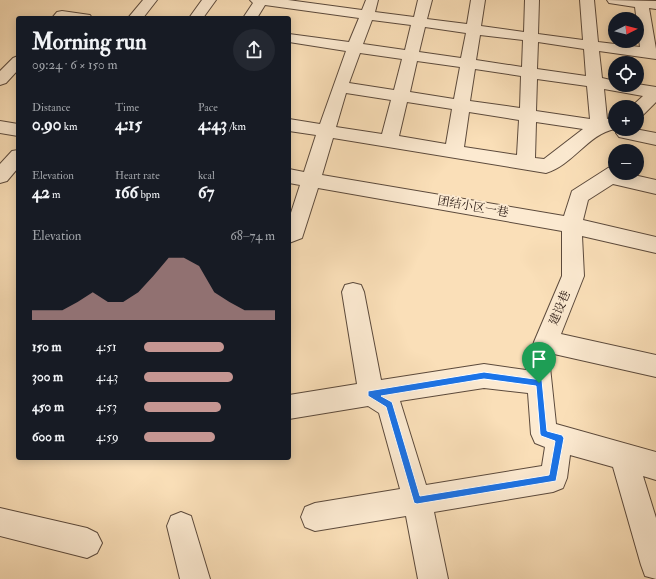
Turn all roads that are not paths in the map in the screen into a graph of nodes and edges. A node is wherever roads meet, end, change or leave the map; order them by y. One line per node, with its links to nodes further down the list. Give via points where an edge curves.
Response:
1 (150, 0): 11 (street)
2 (209, 0): 12 (street)
3 (260, 0): 13 (street); 14 (street)
4 (425, 0): 16 (street)
5 (478, 0): 18 (street)
6 (532, 0): 19 (street)
7 (588, 0): 20 (street)
8 (614, 0): 9 (street)
9 (646, 3): 22 (street)
10 (369, 7): 16 (street); 17 (street); 21 (street)
11 (137, 16)
12 (197, 16)
13 (251, 16)
14 (286, 16)
15 (291, 19): 17 (street)
16 (420, 22): 18 (street); 23 (street)
17 (302, 26): 21 (street)
18 (473, 29): 19 (street); 25 (street)
19 (531, 37): 20 (street); 26 (street)
20 (592, 45): 22 (street); 28 (street)
21 (355, 48): 23 (street); 29 (street)
22 (652, 54)
23 (411, 56): 25 (street); 31 (street)
24 (16, 63): 27 (street)
25 (468, 64): 26 (street); 33 (street)
26 (530, 72): 28 (street); 35 (street)
27 (0, 80)
28 (595, 82): 30 (street); 34 (street)
29 (340, 86): 31 (street); 40 (street)
30 (656, 93): 32 (street)
31 (401, 96): 33 (street); 44 (street)
32 (644, 104)
33 (462, 105): 35 (street); 45 (street)
34 (608, 110)
35 (528, 115): 38 (street); 47 (street)
36 (291, 125): 40 (street)
37 (0, 127): 39 (street)
38 (608, 127)
39 (16, 130)
40 (327, 131): 44 (street); 51 (street)
41 (608, 132): 47 (street, via 546,166)
42 (644, 136): 43 (street)
43 (656, 139)
44 (389, 141): 45 (street)
45 (454, 152): 47 (street)
46 (16, 158): 48 (street)
47 (526, 163)
48 (0, 176)
49 (291, 176): 51 (street, 团结小区一巷)
50 (608, 177): 54 (street, 建设巷, via 579,196)
51 (313, 180): 54 (street, 团结小区一巷); 55 (street, via 295,232)
52 (632, 180): 53 (street)
53 (656, 187)
54 (572, 225): 56 (street, 团结小区一巷); 58 (street, 建设巷, via 574,276)
55 (291, 234)
56 (656, 244)
57 (353, 292): 61 (street)
58 (546, 342): 59 (street); 60 (street, 建设巷, via 538,367)
59 (656, 366)
60 (539, 383): 61 (street, via 484,376); 63 (street, 建设巷, via 544,434)
61 (371, 394): 62 (street); 66 (street, via 389,405)
62 (291, 407)
63 (560, 438): 64 (street, 建设巷); 66 (street, via 553,478)
64 (623, 456): 65 (street, 建设巷); 71 (street)
65 (656, 466)
66 (417, 500): 67 (street); 73 (street)
67 (315, 517)
68 (0, 522): 70 (street)
69 (181, 526): 72 (street)
70 (87, 543)
71 (656, 566)
72 (195, 579)
73 (433, 579)

